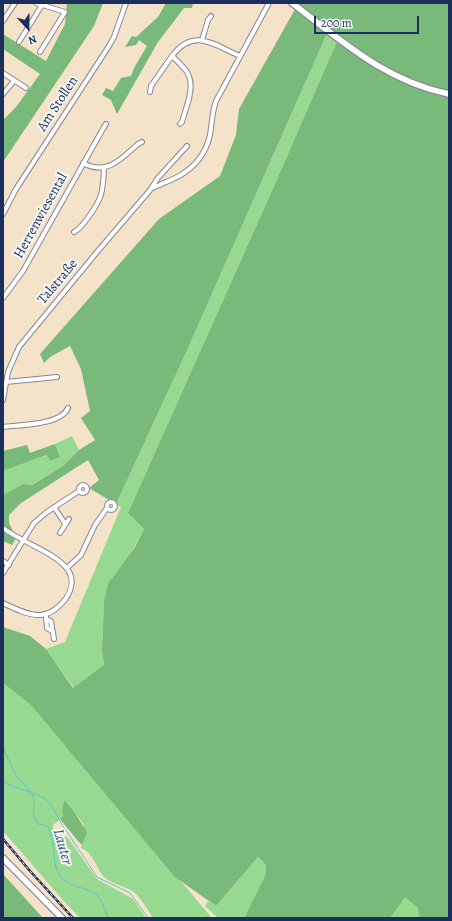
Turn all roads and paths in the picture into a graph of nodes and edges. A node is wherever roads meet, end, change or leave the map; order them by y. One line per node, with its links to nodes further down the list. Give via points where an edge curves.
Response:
1 (14, 3): 8 (street)
2 (36, 3): 6 (street)
3 (126, 3): 27 (street, Am Stollen, via 110,46)
4 (269, 3): 13 (street, Talstraße)
5 (292, 3): 19 (street, via 386,72 414,84)
6 (42, 5): 10 (street); 11 (street, via 65,12)
7 (211, 16): 9 (street)
8 (3, 21)
9 (202, 40): 12 (street, via 183,44); 13 (street)
10 (19, 42)
11 (40, 52)
12 (172, 56): 17 (street, via 151,86); 21 (street, via 183,66 190,80)
13 (240, 56): 26 (street, Talstraße, via 216,101 210,134 202,155 178,177)
14 (3, 73): 15 (street)
15 (14, 80): 16 (street); 18 (street)
16 (26, 88)
17 (150, 92)
18 (3, 94)
19 (449, 94)
20 (106, 124): 24 (street, Herrenwiesental)
21 (180, 124)
22 (142, 142): 25 (street, via 118,162)
23 (187, 146): 26 (street, Talstraße, via 157,179)
24 (83, 163): 25 (street, Herrenwiesental); 29 (street, Herrenwiesental, via 24,271)
25 (104, 168): 28 (street, via 104,185 100,200 81,228)
26 (151, 190): 31 (street, Talstraße, via 19,346)
27 (3, 214)
28 (74, 232)
29 (3, 298)
30 (57, 377): 31 (street)
31 (6, 382): 32 (street, Talstraße)
32 (3, 400)
33 (68, 408): 34 (street, via 64,415 47,421)
34 (3, 427)
35 (79, 491): 36 (street)
36 (54, 507): 39 (street); 42 (street, via 34,523)
37 (107, 508): 45 (street, via 95,525 81,555)
38 (69, 519): 39 (street)
39 (65, 525): 41 (street)
40 (3, 528): 42 (street)
41 (60, 533)
42 (24, 541): 44 (street); 45 (street)
43 (3, 561): 44 (street)
44 (9, 565): 46 (street)
45 (66, 568): 48 (street, via 71,577 68,596 60,605)
46 (3, 573)
47 (3, 603): 48 (street, via 35,615)
48 (45, 614): 49 (street, via 46,619 51,621)
49 (54, 640)
50 (3, 858): 51 (street)
51 (62, 918)

